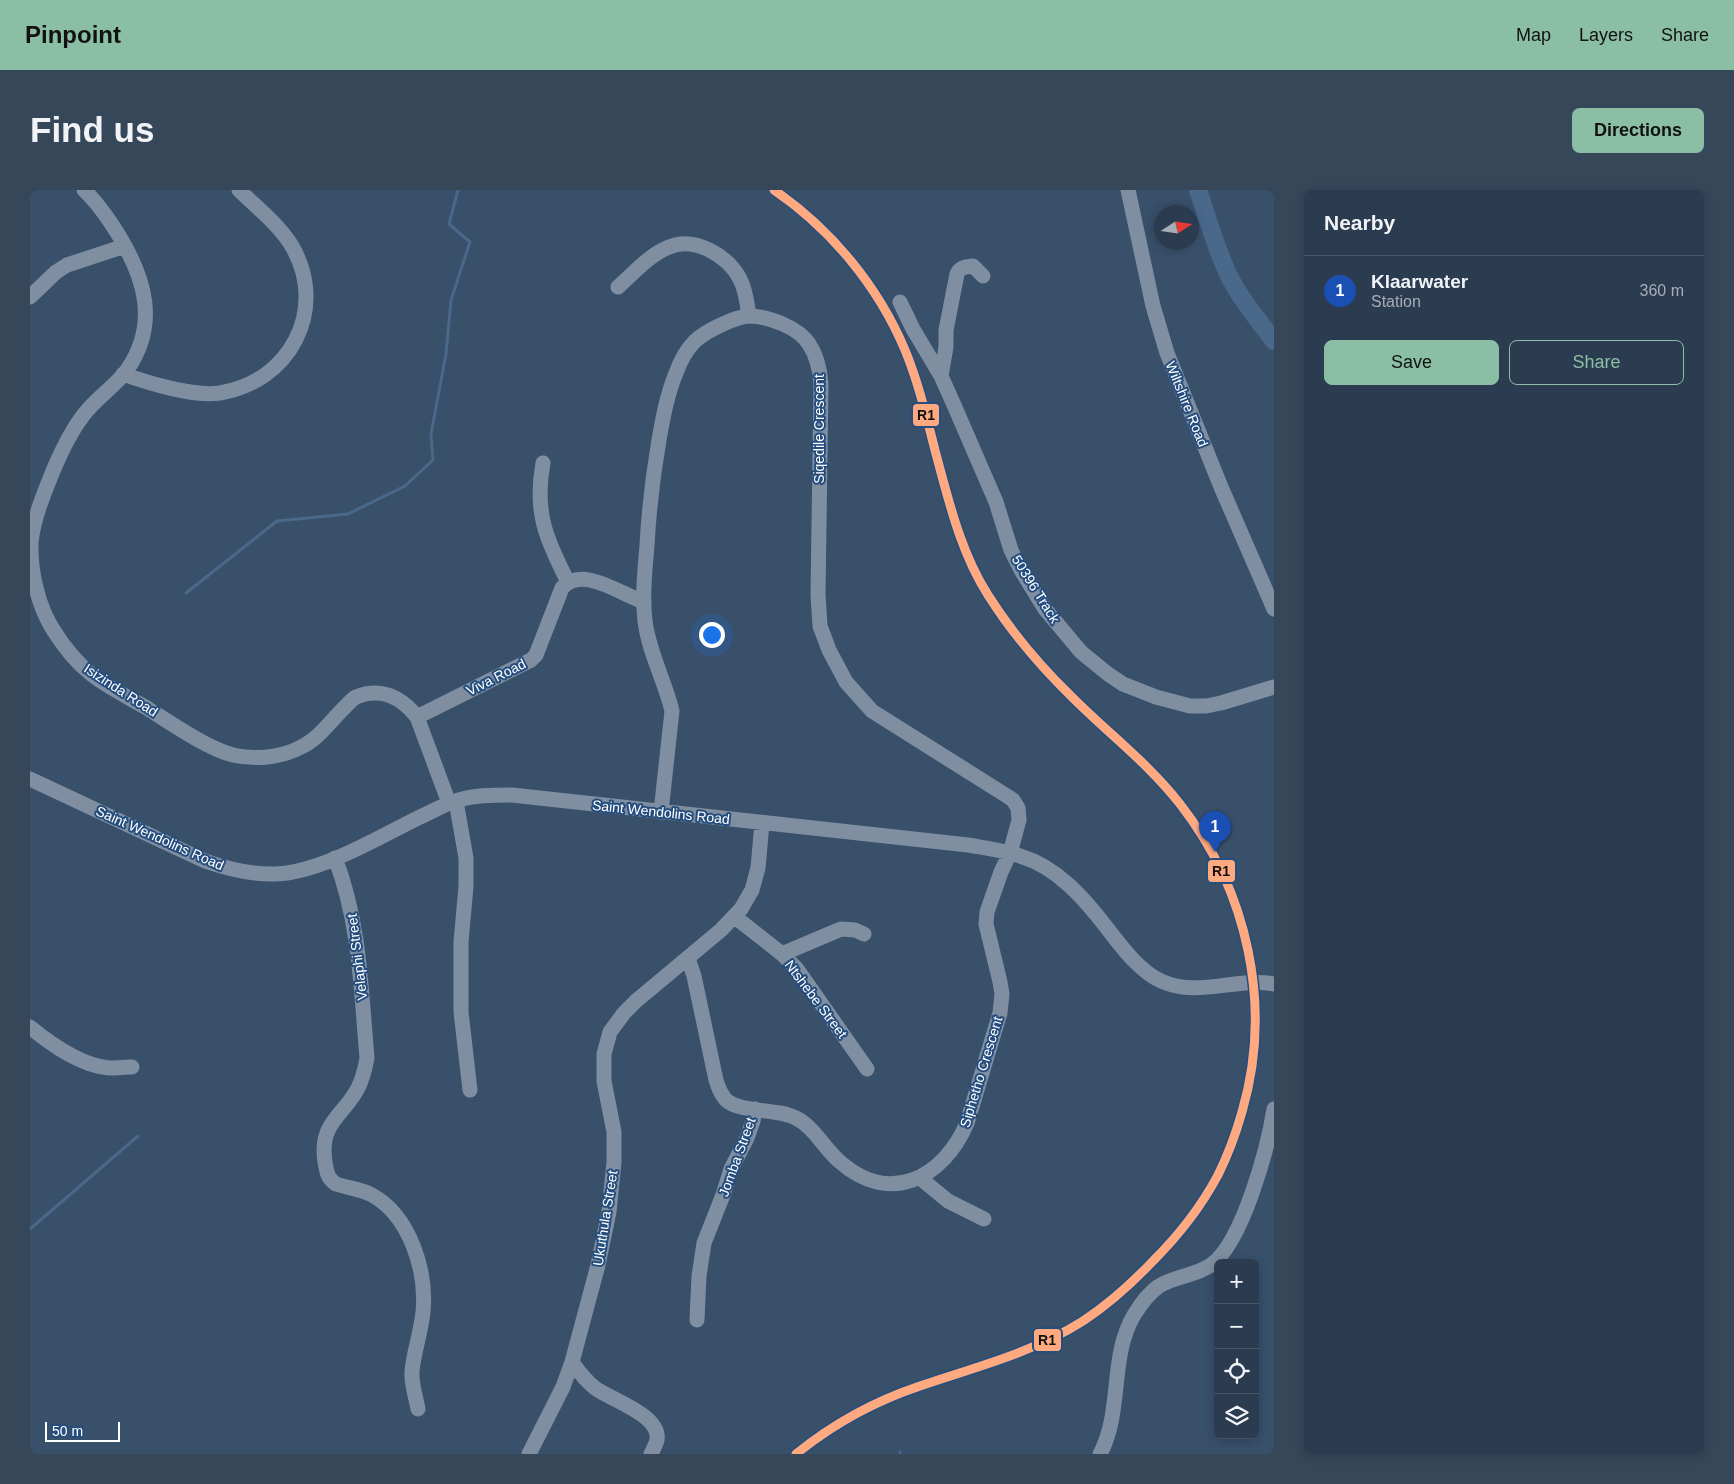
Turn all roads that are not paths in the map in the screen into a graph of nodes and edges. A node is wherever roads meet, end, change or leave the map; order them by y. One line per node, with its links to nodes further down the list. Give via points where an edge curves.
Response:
1 (84, 190): 4 (street, Isizinda Road, via 93,198)
2 (239, 190): 10 (street, via 280,230 293,248 302,270 305,311 302,328 293,346 272,371 260,379 220,393 198,392)
3 (1128, 190): 15 (street, Wiltshire Road, via 1166,353 1220,487)
4 (125, 246): 7 (street, via 67,265); 10 (street, Isizinda Road, via 139,274 146,311 138,350)
5 (983, 276): 11 (street, via 973,266 959,269 947,324)
6 (618, 287): 9 (street, via 656,254 676,244 693,244 719,256 733,269 746,294)
7 (30, 297)
8 (900, 302): 11 (street, 50396 Track)
9 (749, 316): 14 (street, Siqedile Crescent, via 720,325 694,342 669,390 651,486); 22 (street, Siqedile Crescent, via 779,322 799,334 809,344 820,370 818,595 820,626 829,650 846,682 872,711 1013,800 1019,816)
10 (123, 374): 17 (street, Isizinda Road, via 75,426 45,490 31,542 32,572 39,601 52,628 75,658 110,686 231,755 253,758 277,756 301,748 353,699 374,693 394,696)
11 (941, 376): 16 (street, 50396 Track, via 996,502 1016,560 1045,609 1081,652 1123,684 1190,706 1221,703)
12 (543, 463): 13 (street, via 540,509 544,528)
13 (568, 582): 14 (street, via 590,579); 17 (street, Viva Road, via 562,588 531,660)
14 (644, 602): 20 (street, Siqedile Crescent, via 649,640 672,711)
15 (1274, 608)
16 (1274, 687)
17 (417, 717): 19 (street, Isizinda Road)
18 (30, 779): 23 (street, Saint Wendolins Road, via 224,868 251,874 278,874)
19 (452, 802): 20 (street, Saint Wendolins Road, via 483,795 512,795); 23 (street, Saint Wendolins Road); 32 (street, via 466,858 461,1012)
20 (661, 812): 21 (street, Saint Wendolins Road)
21 (762, 823): 22 (street, Saint Wendolins Road, via 968,845); 24 (street, Ukuthula Street, via 761,852 754,884)
22 (1010, 853): 28 (street, Saint Wendolins Road, via 1051,870 1090,906 1120,945 1160,981 1190,989); 35 (street, Siphetho Crescent, via 987,912 988,934 1002,994 996,1029 961,1138 939,1164)
23 (335, 858): 39 (street, Velaphi Street, via 348,896 358,943 366,1058 357,1089 323,1140 327,1177 336,1184 355,1188 384,1203 405,1227 415,1251 424,1310 412,1372)
24 (735, 918): 26 (street, Ntshebe Street); 27 (street, Ukuthula Street)
25 (864, 934): 26 (street, via 841,929)
26 (782, 954): 31 (street, Ntshebe Street, via 797,969)
27 (688, 958): 33 (street, Jomba Street, via 721,1092 734,1105); 38 (street, Ukuthula Street, via 624,1013 607,1041 603,1068 614,1132 613,1188 598,1265)
28 (1274, 984)
29 (30, 1027): 30 (street, via 65,1052 85,1061 109,1068)
30 (132, 1067)
31 (867, 1069)
32 (470, 1090)
33 (755, 1108): 35 (street, Siphetho Crescent, via 798,1119 838,1160 860,1175 884,1183); 37 (street, Jomba Street, via 747,1138 731,1169 706,1235 700,1265)
34 (1274, 1109): 42 (street, via 1252,1191 1232,1241 1210,1266 1158,1286 1134,1316 1122,1346 1107,1437)
35 (920, 1178): 36 (street, via 948,1200)
36 (984, 1219)
37 (697, 1320)
38 (572, 1362): 40 (street, Ukuthula Street); 41 (street, via 596,1389 654,1425 657,1440)
39 (418, 1409)
40 (529, 1454)
41 (651, 1454)
42 (1100, 1454)

